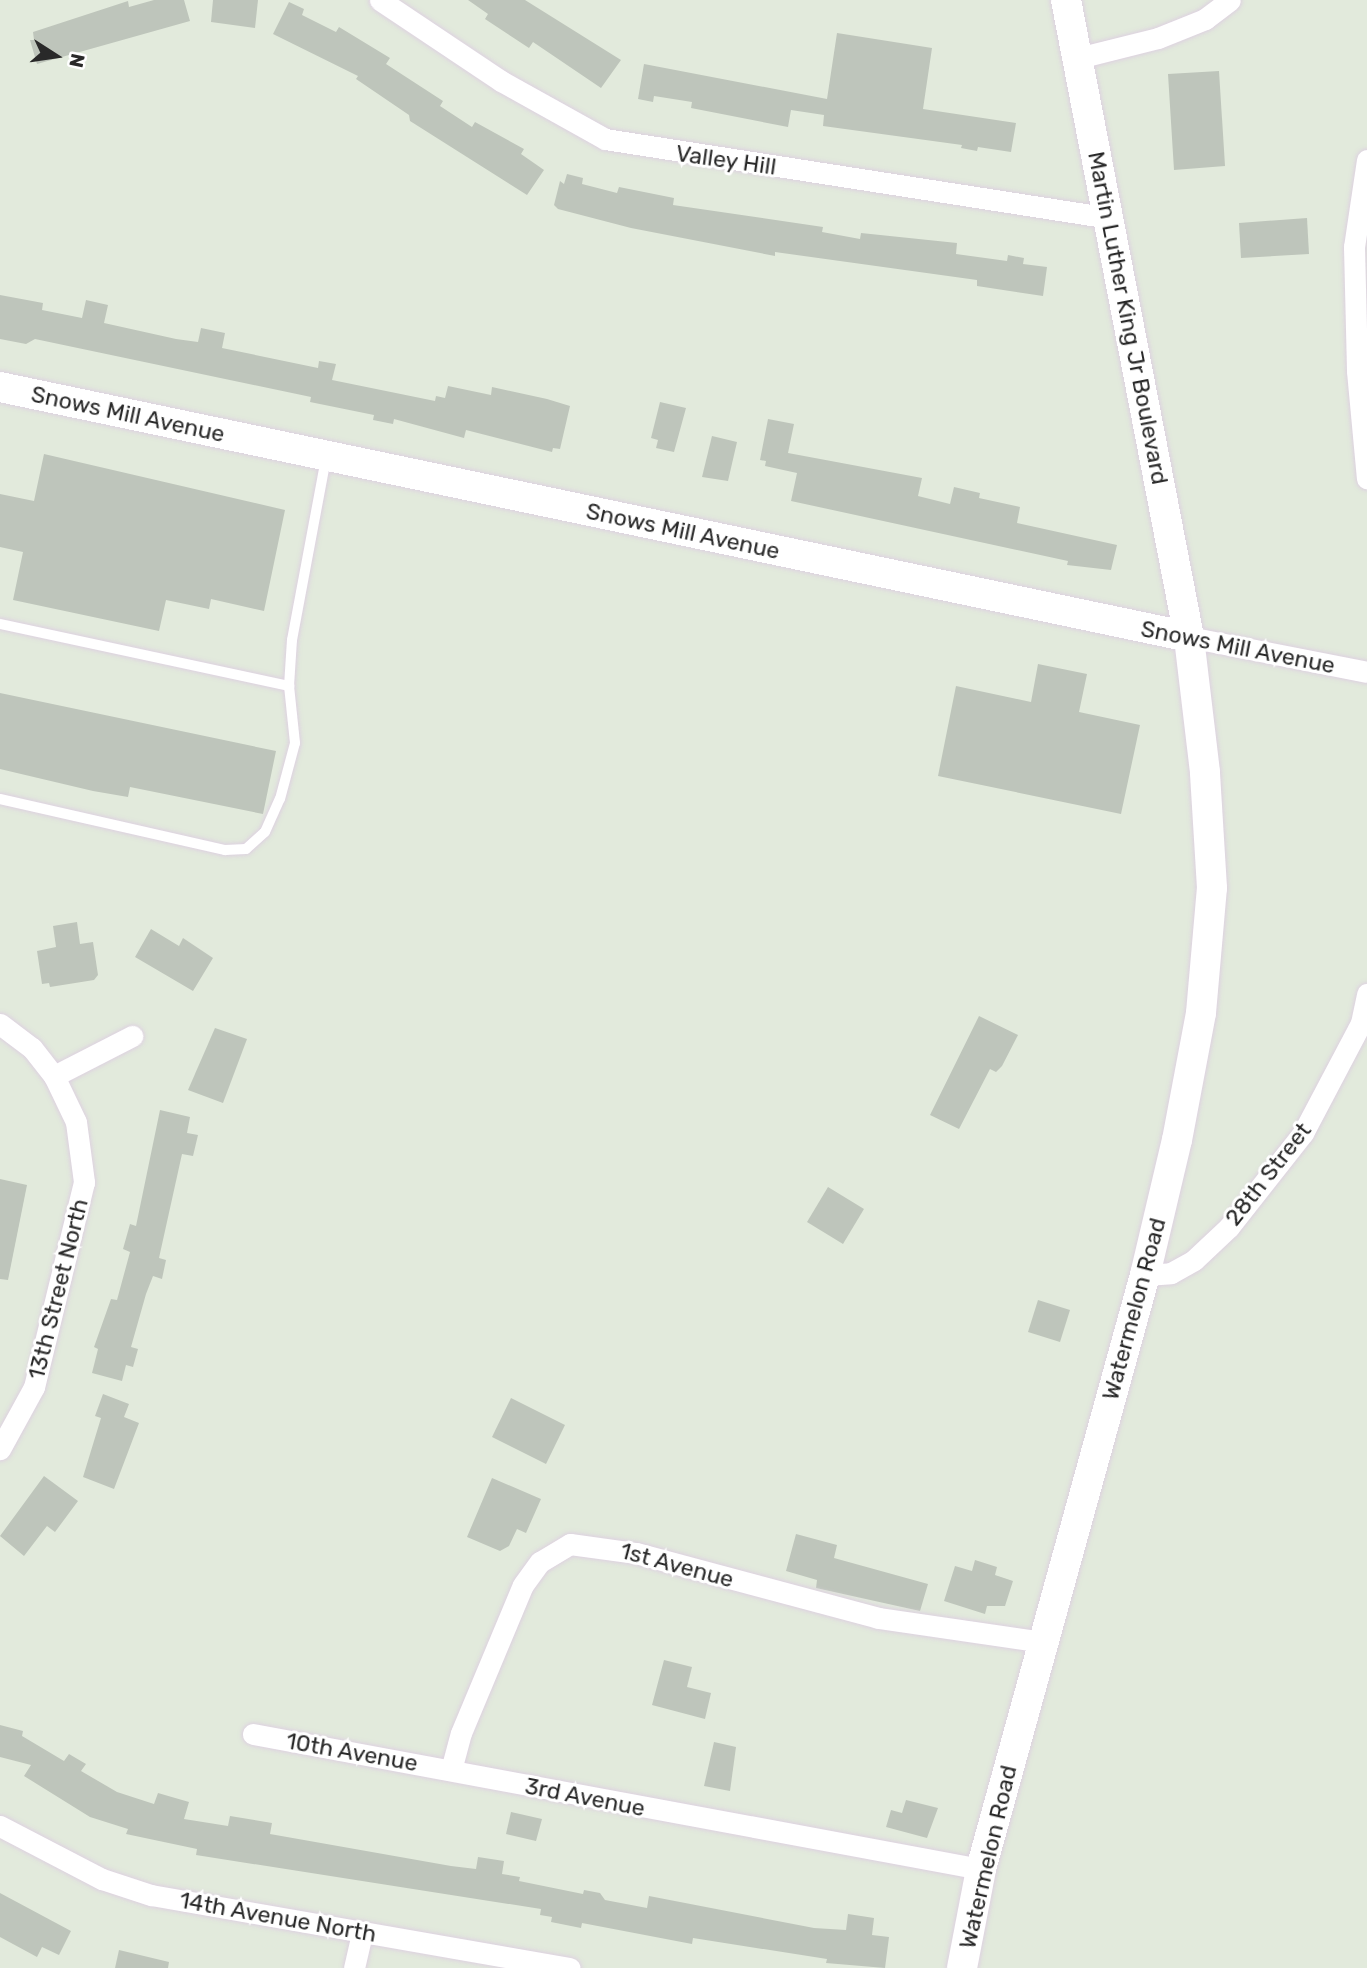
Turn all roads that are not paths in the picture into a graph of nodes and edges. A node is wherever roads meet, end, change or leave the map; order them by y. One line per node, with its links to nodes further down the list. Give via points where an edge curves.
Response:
1 (380, 0): 6 (street, Valley Hill, via 501,81 605,139)
2 (1066, 0): 4 (main road, Martin Luther King Jr Boulevard)
3 (1230, 0): 4 (street, via 1205,19 1158,38)
4 (1077, 58): 6 (main road, Martin Luther King Jr Boulevard)
5 (1367, 160): 9 (street, via 1354,247 1357,371)
6 (1110, 218): 11 (main road, Martin Luther King Jr Boulevard)
7 (0, 387): 8 (main road, Snows Mill Avenue)
8 (327, 456): 11 (main road, Snows Mill Avenue); 13 (lane, via 292,640)
9 (1367, 479)
10 (0, 624): 13 (lane)
11 (1189, 637): 12 (street, Snows Mill Avenue); 19 (main road, Watermelon Road, via 1205,772 1212,888 1201,1013)
12 (1367, 672)
13 (289, 686): 14 (lane, via 295,743 280,799 265,832 246,849 225,850)
14 (0, 799)
15 (1367, 994): 19 (street, 28th Street, via 1361,1023 1295,1144 1229,1227 1194,1260 1171,1273)
16 (0, 1024): 18 (street, 13th Street North, via 32,1048)
17 (132, 1036): 18 (street)
18 (54, 1076): 20 (street, 13th Street North, via 76,1122 84,1182 34,1387)
19 (1145, 1275): 21 (main road, Watermelon Road)
20 (0, 1449)
21 (1042, 1642): 23 (street, 1st Avenue, via 878,1618 636,1553 570,1544 540,1562 523,1585 461,1733); 25 (main road, Watermelon Road)
22 (253, 1734): 23 (street, 10th Avenue)
23 (451, 1770): 25 (street, 3rd Avenue)
24 (0, 1826): 26 (street, 14th Avenue North, via 102,1879 152,1895)
25 (981, 1869): 29 (main road, Watermelon Road)
26 (362, 1932): 27 (street); 28 (street, 14th Avenue North)
27 (354, 1968)
28 (570, 1968)
29 (961, 1968)

